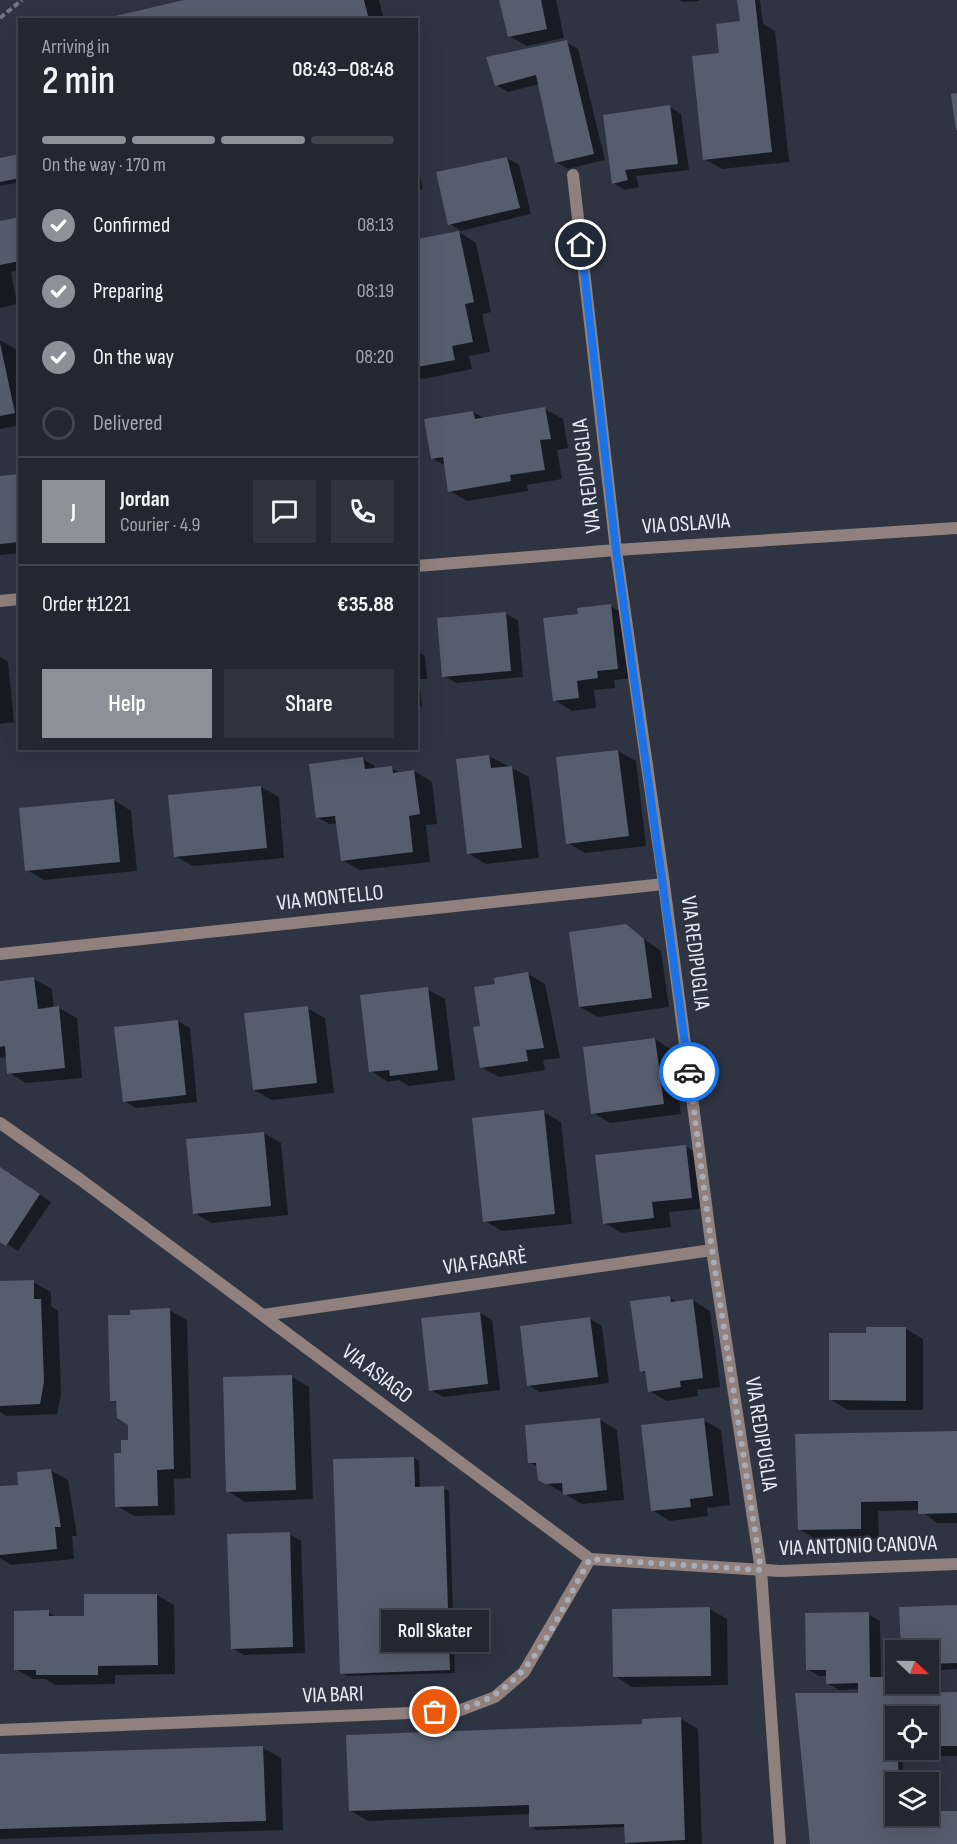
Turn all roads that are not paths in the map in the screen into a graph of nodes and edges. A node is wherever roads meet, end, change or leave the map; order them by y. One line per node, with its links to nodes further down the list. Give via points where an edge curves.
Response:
1 (573, 175): 3 (street, VIA REDIPUGLIA)
2 (957, 528): 3 (street, VIA OSLAVIA)
3 (616, 550): 4 (street, VIA OSLAVIA); 7 (street, VIA REDIPUGLIA)
4 (418, 566)
5 (18, 599): 6 (street)
6 (0, 601)
7 (664, 884): 8 (street, VIA MONTELLO); 10 (street, VIA REDIPUGLIA)
8 (0, 954)
9 (0, 1123): 11 (street, VIA ASIAGO)
10 (712, 1250): 11 (street, VIA FAGARÈ); 14 (street, VIA REDIPUGLIA)
11 (264, 1315): 12 (street, VIA ASIAGO)
12 (590, 1559): 14 (street); 15 (street, VIA BARI, via 524,1672 495,1697 458,1712)
13 (957, 1564): 14 (street, VIA ANTONIO CANOVA)
14 (761, 1570): 16 (street, VIA REDIPUGLIA)
15 (0, 1730)
16 (780, 1844)

